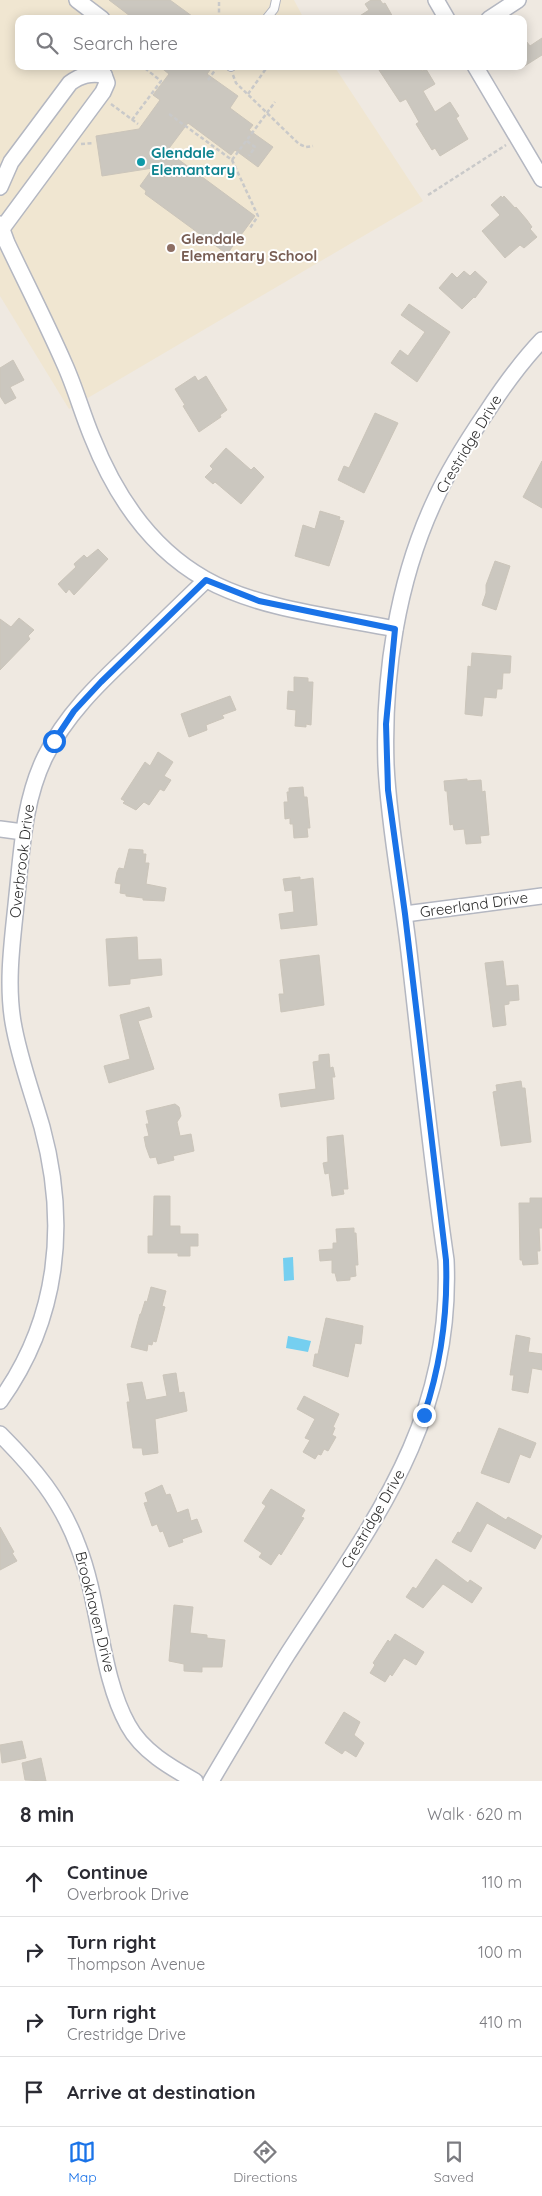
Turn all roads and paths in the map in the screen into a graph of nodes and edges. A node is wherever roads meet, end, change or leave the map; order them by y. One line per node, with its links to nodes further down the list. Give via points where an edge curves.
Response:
1 (77, 0): 6 (street)
2 (219, 0): 7 (path)
3 (276, 0): 8 (lane)
4 (436, 0): 9 (street)
5 (518, 0): 10 (street)
6 (97, 15)
7 (219, 15)
8 (269, 15)
9 (445, 15)
10 (495, 15)
11 (147, 70): 23 (path, via 161,81)
12 (215, 70): 17 (path)
13 (232, 70): 18 (path, via 236,83)
14 (265, 70): 18 (path)
15 (477, 70): 25 (street)
16 (109, 71): 19 (street); 31 (street, via 92,73 70,83 11,162)
17 (208, 80)
18 (248, 94): 21 (path)
19 (101, 96): 23 (path); 33 (street)
20 (275, 102): 21 (path)
21 (267, 112): 26 (path); 27 (path, via 299,144)
22 (169, 114): 29 (path)
23 (132, 120): 24 (path)
24 (138, 124)
25 (518, 137): 30 (street); 32 (path)
26 (246, 141): 28 (path, via 255,147); 29 (path)
27 (312, 146)
28 (249, 156)
29 (232, 160): 34 (path, via 258,216)
30 (542, 179)
31 (0, 187)
32 (428, 195)
33 (1, 227): 36 (street, via 65,364 111,480 130,511 159,544)
34 (250, 228)
35 (542, 340): 37 (street, Crestridge Drive, via 499,393 446,477 416,550)
36 (206, 580): 37 (street, via 259,601); 39 (street, Overbrook Drive, via 101,682 62,728 37,775)
37 (395, 629): 41 (street, Crestridge Drive, via 386,724 386,764)
38 (0, 829): 39 (street)
39 (23, 832): 42 (street, Overbrook Drive, via 10,997 17,1042 52,1169 56,1241 52,1277 41,1320 21,1368)
40 (542, 896): 41 (street, Greerland Drive)
41 (405, 914): 45 (street, Crestridge Drive, via 446,1260 447,1302 439,1360 424,1415 387,1499)
42 (0, 1401)
43 (0, 1434): 44 (street, Brookhaven Drive, via 44,1482 69,1524 87,1573 114,1686 128,1726 149,1750)
44 (195, 1781)
45 (211, 1781)

